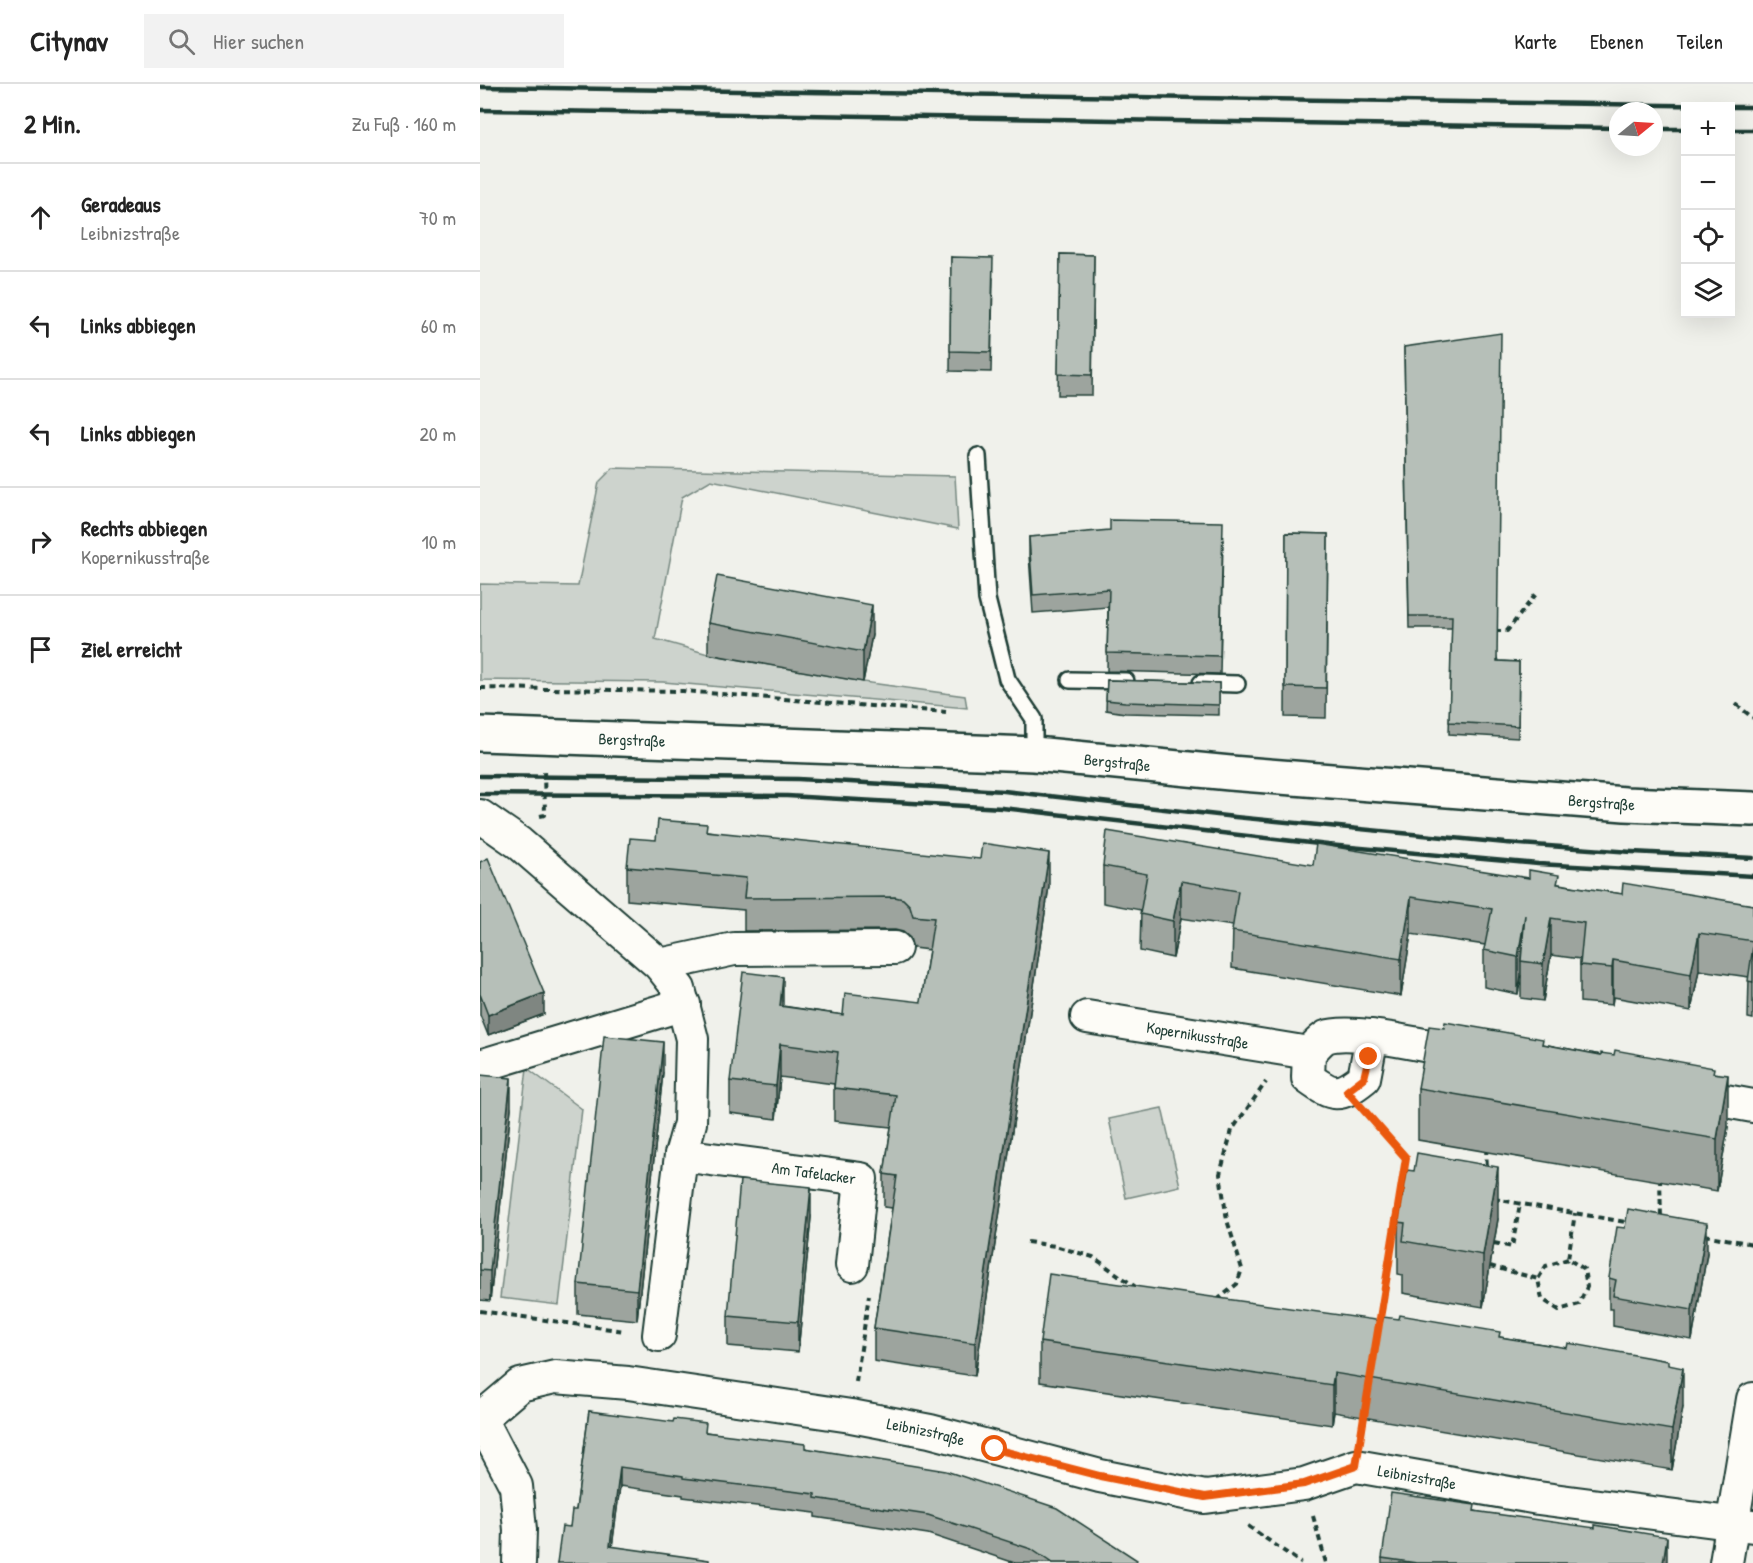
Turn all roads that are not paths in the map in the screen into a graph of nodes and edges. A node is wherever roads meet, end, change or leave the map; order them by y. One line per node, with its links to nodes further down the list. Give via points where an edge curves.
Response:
1 (978, 456): 7 (lane, via 987,599 1007,679 1034,719)
2 (1070, 680): 3 (lane)
3 (1141, 682)
4 (1189, 683): 5 (lane)
5 (1237, 684)
6 (480, 734): 7 (main road, Bergstraße)
7 (1034, 754): 8 (main road, Bergstraße, via 1625,804)
8 (1753, 809)
9 (480, 816): 11 (street, via 519,843)
10 (895, 948): 11 (street, via 734,949)
11 (660, 965): 12 (street, via 679,988)
12 (684, 1004): 17 (street); 20 (street, via 692,1039 690,1123)
13 (1088, 1017): 15 (street, Kopernikusstraße)
14 (1372, 1036): 15 (street, via 1353,1033 1325,1037); 15 (street, via 1364,1078 1347,1091 1327,1092 1308,1078); 16 (street)
15 (1299, 1051)
16 (1499, 1060)
17 (480, 1066)
18 (1660, 1089): 19 (street)
19 (1753, 1106)
20 (681, 1155): 21 (street, Am Tafelacker, via 861,1179); 22 (street)
21 (861, 1277)
22 (659, 1335)
23 (1753, 1399): 25 (street)
24 (480, 1417): 25 (street, Leibnizstraße, via 520,1385 555,1377 628,1383 930,1431 1100,1476 1205,1497 1304,1484 1356,1466 1538,1498); 26 (street, via 516,1486)
25 (1743, 1525): 27 (street)
26 (519, 1563)
27 (1726, 1563)

